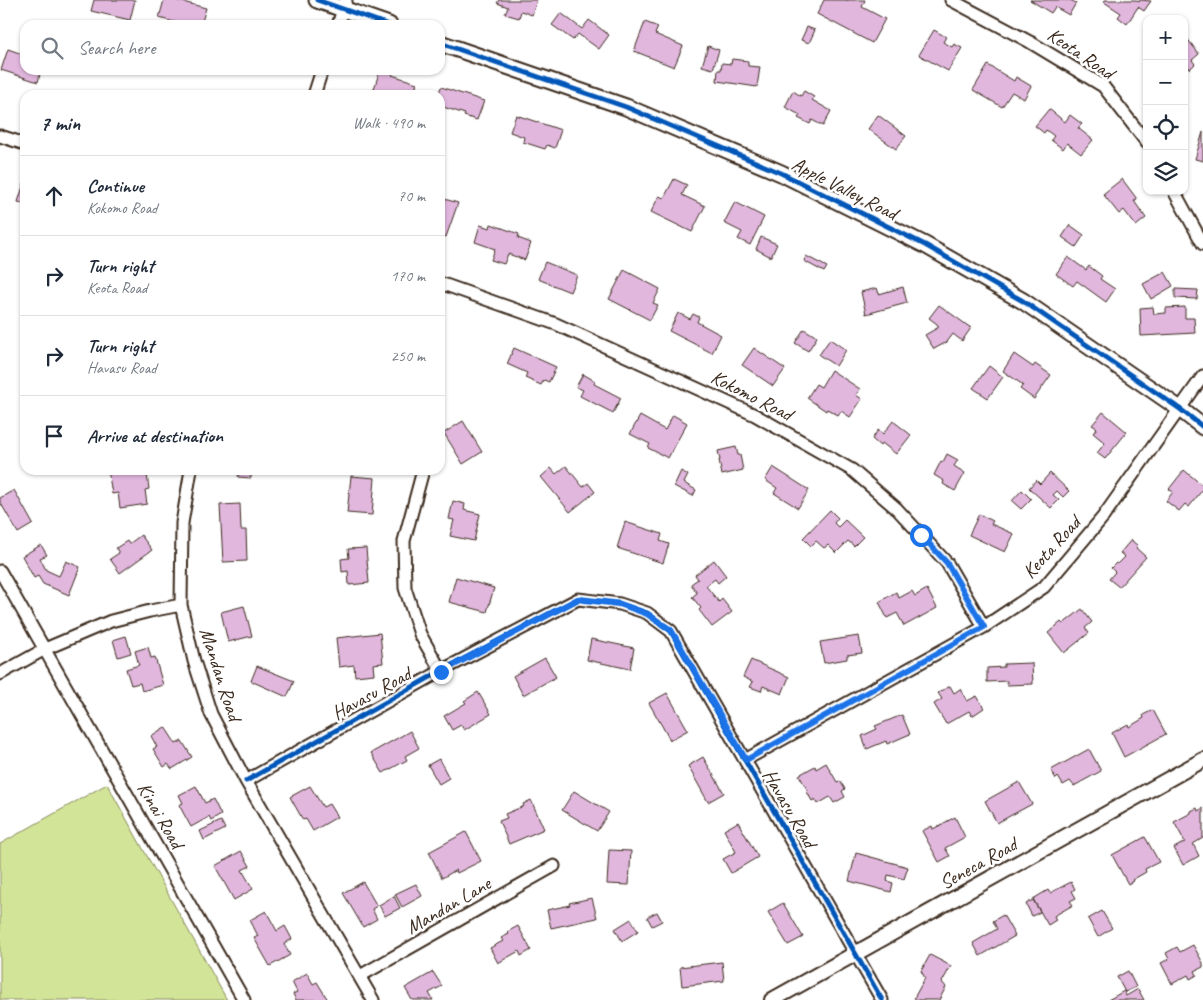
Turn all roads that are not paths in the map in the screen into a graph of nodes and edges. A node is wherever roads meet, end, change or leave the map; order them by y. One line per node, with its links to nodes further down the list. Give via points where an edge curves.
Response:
1 (317, 0): 3 (main road)
2 (951, 0): 10 (street, Keota Road, via 1103,86)
3 (344, 5): 4 (street); 5 (main road)
4 (340, 20)
5 (378, 20)
6 (445, 45): 16 (main road, Apple Valley Road, via 626,107 781,173 925,245 1023,301)
7 (320, 75): 8 (street)
8 (316, 90)
9 (0, 136): 11 (street)
10 (1143, 138)
11 (20, 142)
12 (1176, 195): 13 (street)
13 (1203, 244)
14 (445, 286): 22 (street, Kokomo Road, via 565,328 755,415 852,470 897,509 947,563)
15 (1203, 376): 16 (street, Keota Road)
16 (1180, 409): 17 (main road, Apple Valley Road); 22 (street, Keota Road, via 1103,517 1044,587)
17 (1203, 427)
18 (190, 475): 21 (street, Mandan Road, via 182,523)
19 (422, 475): 24 (street, via 404,541 405,588 420,634)
20 (0, 571): 23 (street, Kinai Road)
21 (181, 606): 23 (street, via 111,621); 28 (street, Mandan Road, via 211,714)
22 (984, 627): 26 (street, Keota Road)
23 (45, 649): 25 (street); 32 (street, Kinai Road)
24 (441, 672): 26 (street, Havasu Road, via 578,599 620,604 647,614 671,630); 28 (street, Havasu Road)
25 (0, 674)
26 (746, 760): 30 (street, Havasu Road)
27 (1203, 760): 30 (street, Seneca Road)
28 (246, 781): 31 (street, Mandan Road)
29 (554, 866): 31 (street, Mandan Lane)
30 (856, 954): 34 (street, Seneca Road); 35 (street, Havasu Road)
31 (360, 976): 33 (street, Mandan Road)
32 (244, 1000)
33 (373, 1000)
34 (772, 1000)
35 (882, 1000)

